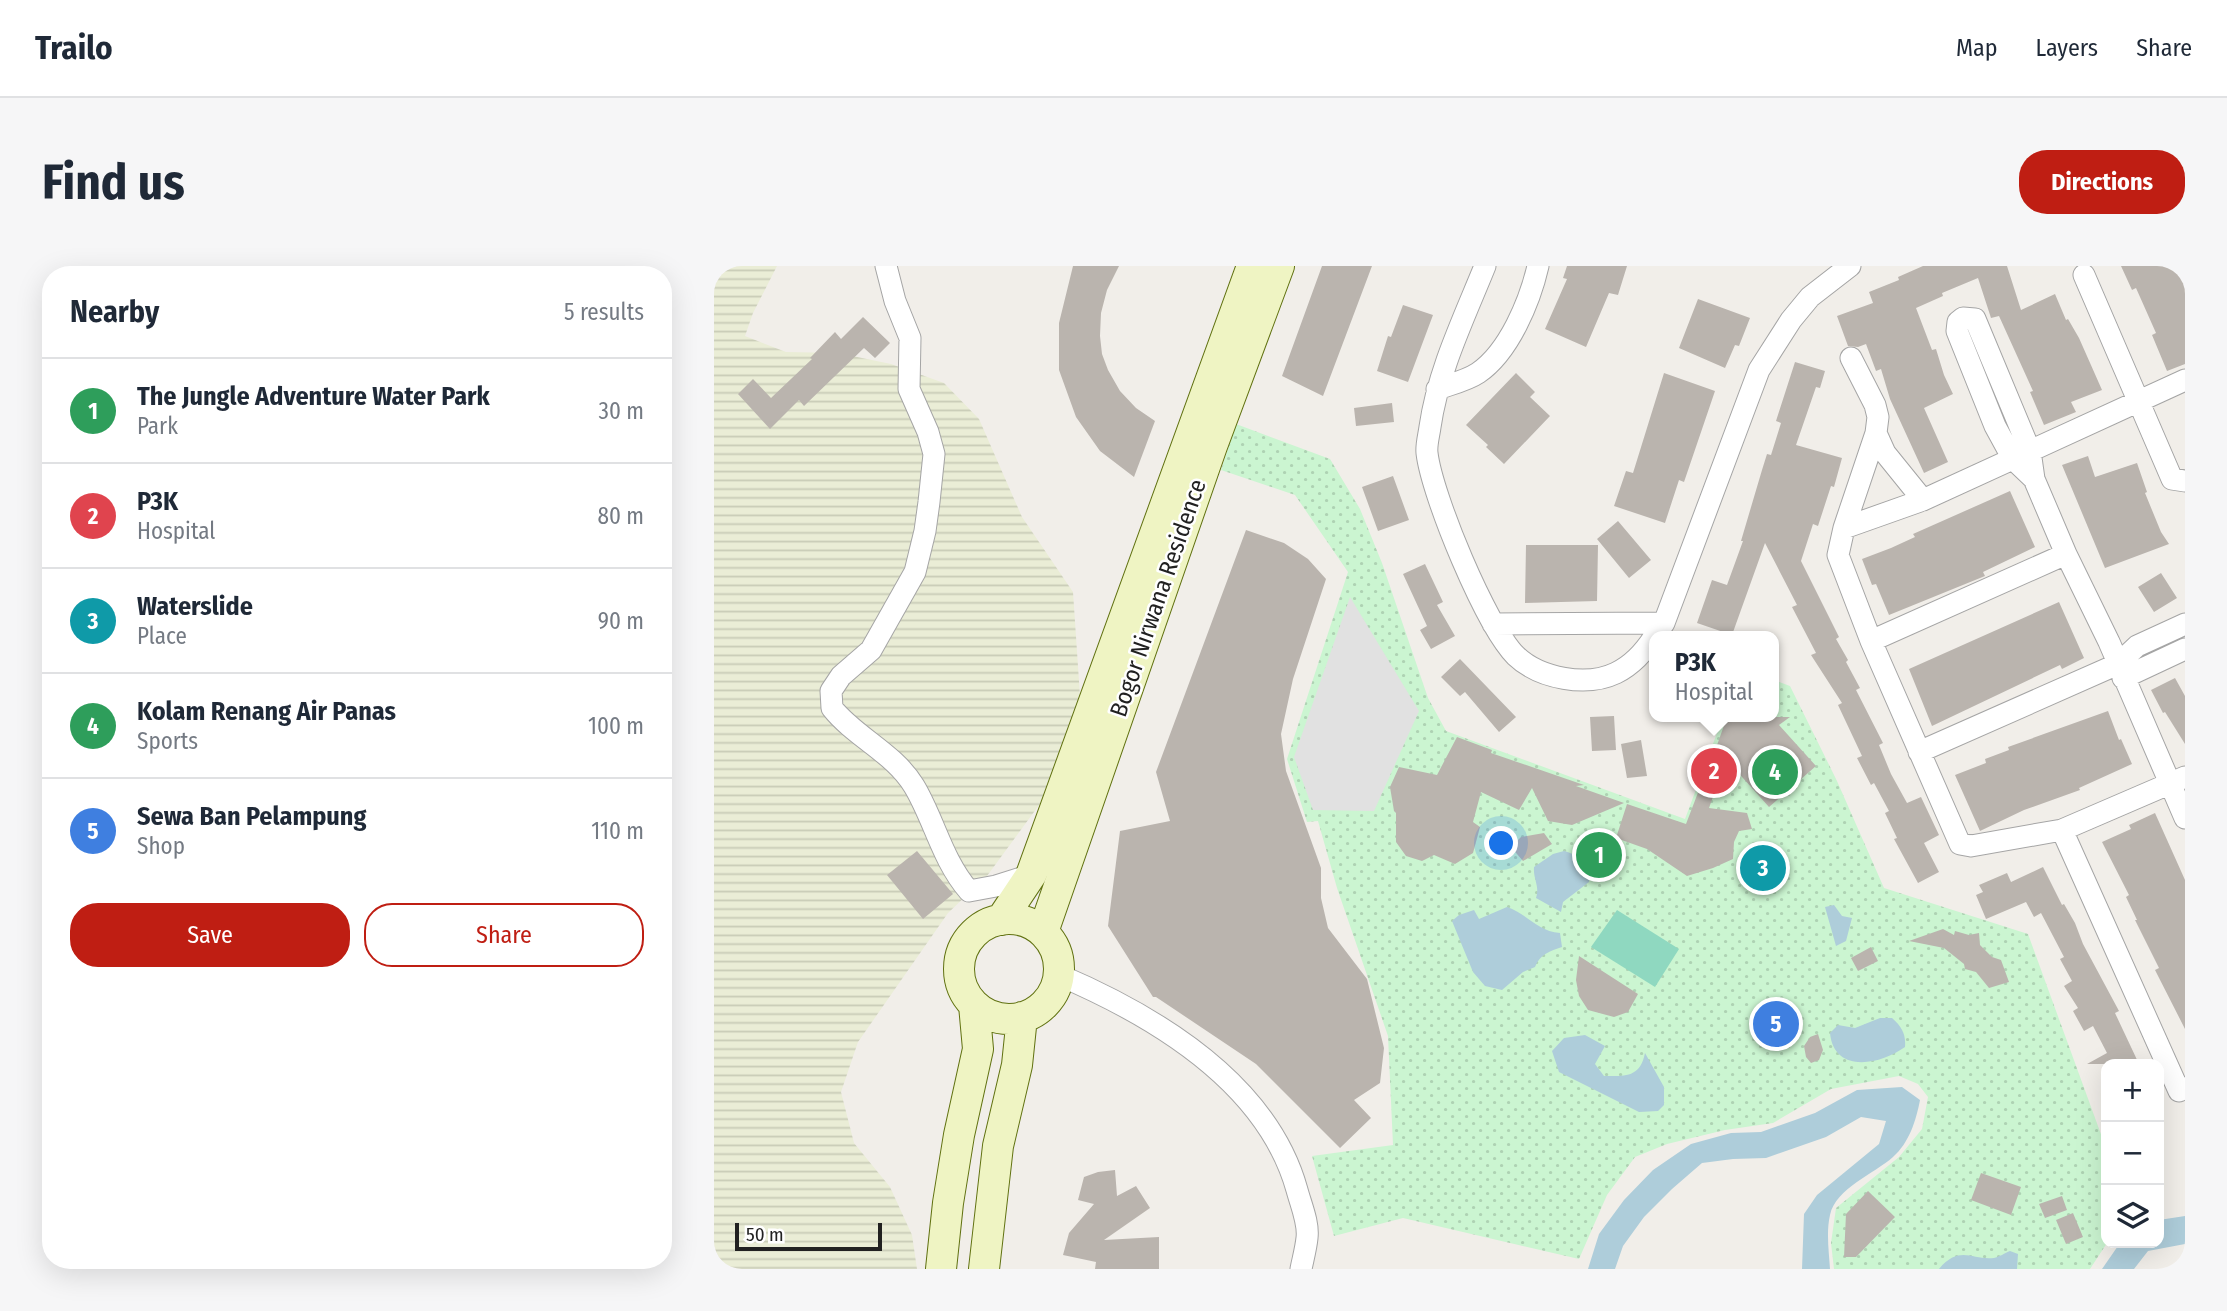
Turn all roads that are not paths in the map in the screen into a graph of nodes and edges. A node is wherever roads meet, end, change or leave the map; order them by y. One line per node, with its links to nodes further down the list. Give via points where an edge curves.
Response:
1 (886, 266): 30 (street, via 910,338 909,389 934,454 929,502 915,572 871,650 841,676 830,700 837,714 914,786 952,867 969,891)
2 (1252, 266): 30 (street, Bogor Nirwana Residence)
3 (1279, 266): 30 (street, Bogor Nirwana Residence)
4 (1485, 266): 10 (street)
5 (1538, 266): 10 (street, via 1528,300 1492,361 1477,374)
6 (1850, 266): 20 (street, via 1810,297 1759,370)
7 (2084, 275): 11 (street)
8 (1852, 358): 12 (street, via 1875,405)
9 (2185, 380): 11 (street)
10 (1437, 388): 19 (street, via 1426,451 1445,518)
11 (2139, 403): 13 (street); 14 (street, via 2172,478)
12 (1876, 433): 15 (street, via 1885,453); 16 (street)
13 (2021, 455): 13 (street, via 1994,426 1957,331 1964,318 1975,319); 15 (street); 17 (street)
14 (2185, 481)
15 (1923, 500): 16 (street)
16 (1844, 527): 22 (street, via 1838,555)
17 (2066, 554): 22 (street); 25 (street)
18 (2185, 624): 25 (street, via 2137,646)
19 (1493, 625): 21 (street); 23 (street, via 1516,656 1555,676 1593,680 1618,673)
20 (1658, 631)
21 (1649, 632)
22 (1871, 641): 26 (street)
23 (1649, 645)
24 (2185, 649): 25 (street)
25 (2120, 671): 26 (street); 27 (street)
26 (1919, 752): 29 (street, via 1960,844)
27 (2177, 780): 28 (street); 29 (street)
28 (2185, 818)
29 (2062, 830): 36 (street, via 2179,1091)
30 (1044, 880): 31 (street, Bogor Nirwana Residence); 32 (street, Bogor Nirwana Residence)
31 (1001, 920): 32 (street, via 1016,920); 34 (street, via 973,933 959,961 962,985)
32 (1043, 932): 33 (street, via 1056,952)
33 (1059, 975): 35 (street, via 1047,1002); 37 (street, via 1151,1020 1227,1079 1270,1131 1289,1165)
34 (974, 1005): 35 (street, via 996,1017); 38 (street, via 978,1049 959,1135)
35 (1022, 1017): 39 (street, via 1017,1065 998,1146)
36 (2185, 1088)
37 (1307, 1238): 40 (street); 41 (street)
38 (941, 1269)
39 (984, 1269)
40 (1301, 1269)
41 (1317, 1269)

